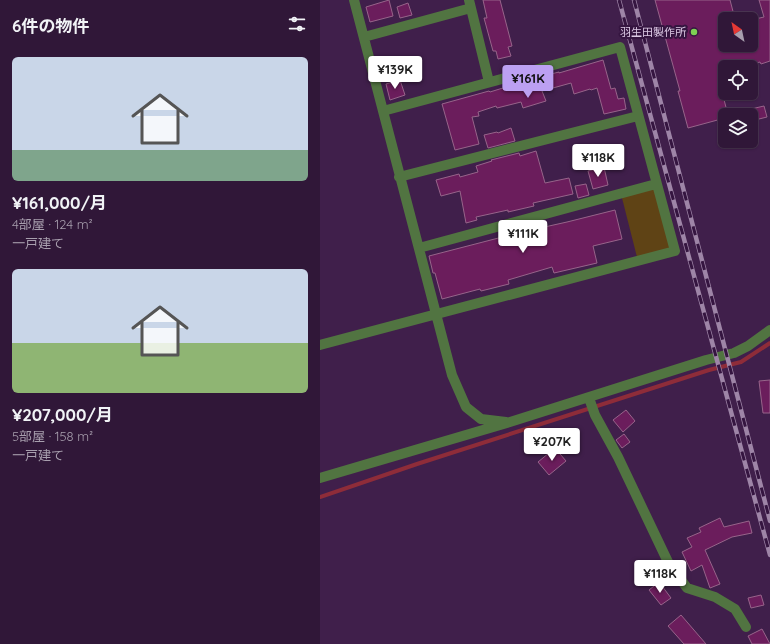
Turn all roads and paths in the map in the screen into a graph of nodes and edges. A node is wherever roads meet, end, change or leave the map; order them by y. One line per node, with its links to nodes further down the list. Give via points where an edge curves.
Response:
1 (354, 0): 3 (street)
2 (470, 4): 3 (street); 4 (street)
3 (364, 37): 5 (street)
4 (489, 82): 5 (street); 6 (street, via 620,47)
5 (383, 111): 7 (street)
6 (638, 116): 7 (street); 8 (street)
7 (399, 177): 9 (street)
8 (656, 184): 9 (street); 10 (street, via 675,251)
9 (418, 248): 10 (street)
10 (436, 314): 12 (street); 14 (street, via 452,375 466,407 481,419)
11 (770, 330): 13 (street, via 734,353)
12 (320, 345)
13 (589, 398): 14 (street); 16 (street, via 595,416 618,457 668,562 687,588 715,597 735,609)
14 (510, 422): 15 (street)
15 (320, 478)
16 (746, 627)

